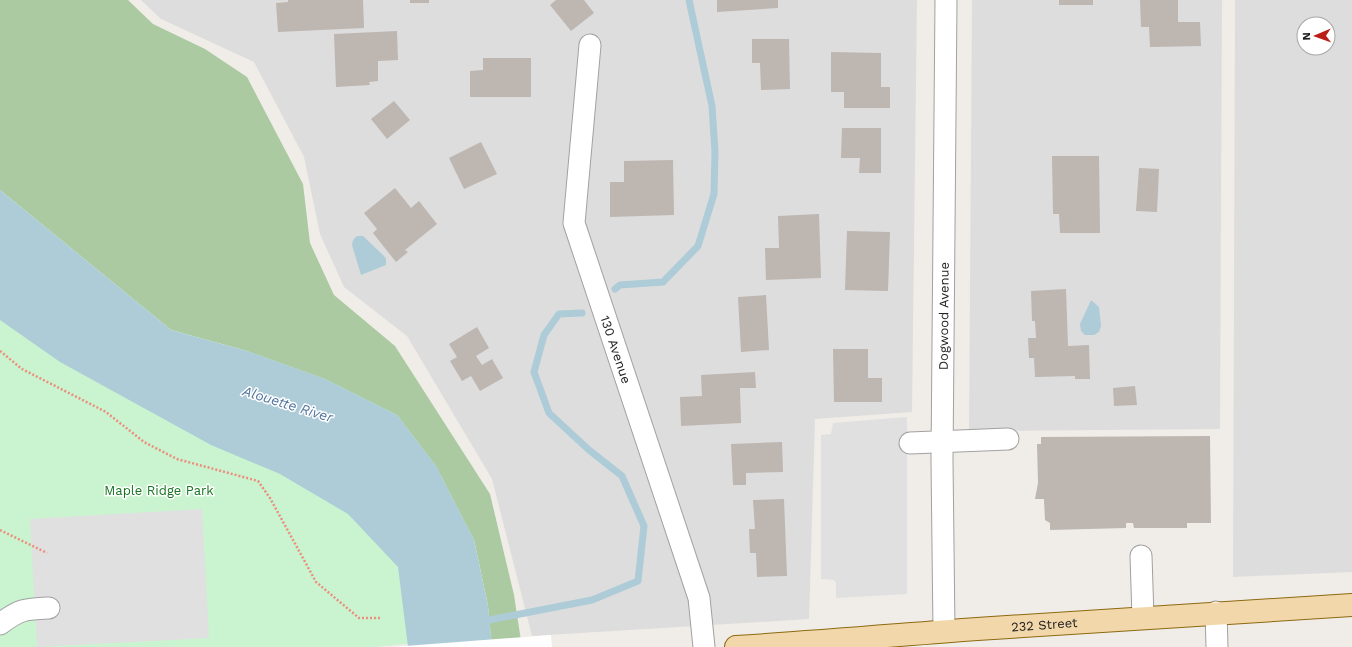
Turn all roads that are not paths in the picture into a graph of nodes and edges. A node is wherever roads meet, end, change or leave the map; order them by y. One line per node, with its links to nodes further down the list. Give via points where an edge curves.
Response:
1 (946, 0): 4 (street, Dogwood Avenue)
2 (590, 45): 13 (street, 130 Avenue, via 574,223 699,598)
3 (1008, 439): 4 (street)
4 (942, 442): 5 (street); 12 (street, Dogwood Avenue)
5 (910, 443)
6 (1141, 556): 10 (street)
7 (1352, 605): 9 (main road, 232 Street)
8 (49, 608): 11 (street, via 16,612)
9 (1216, 612): 10 (main road, 232 Street); 15 (street)
10 (1143, 617): 12 (main road, 232 Street)
11 (0, 624)
12 (944, 631): 14 (main road, 232 Street)
13 (704, 647)
14 (736, 647)
15 (1217, 647)

